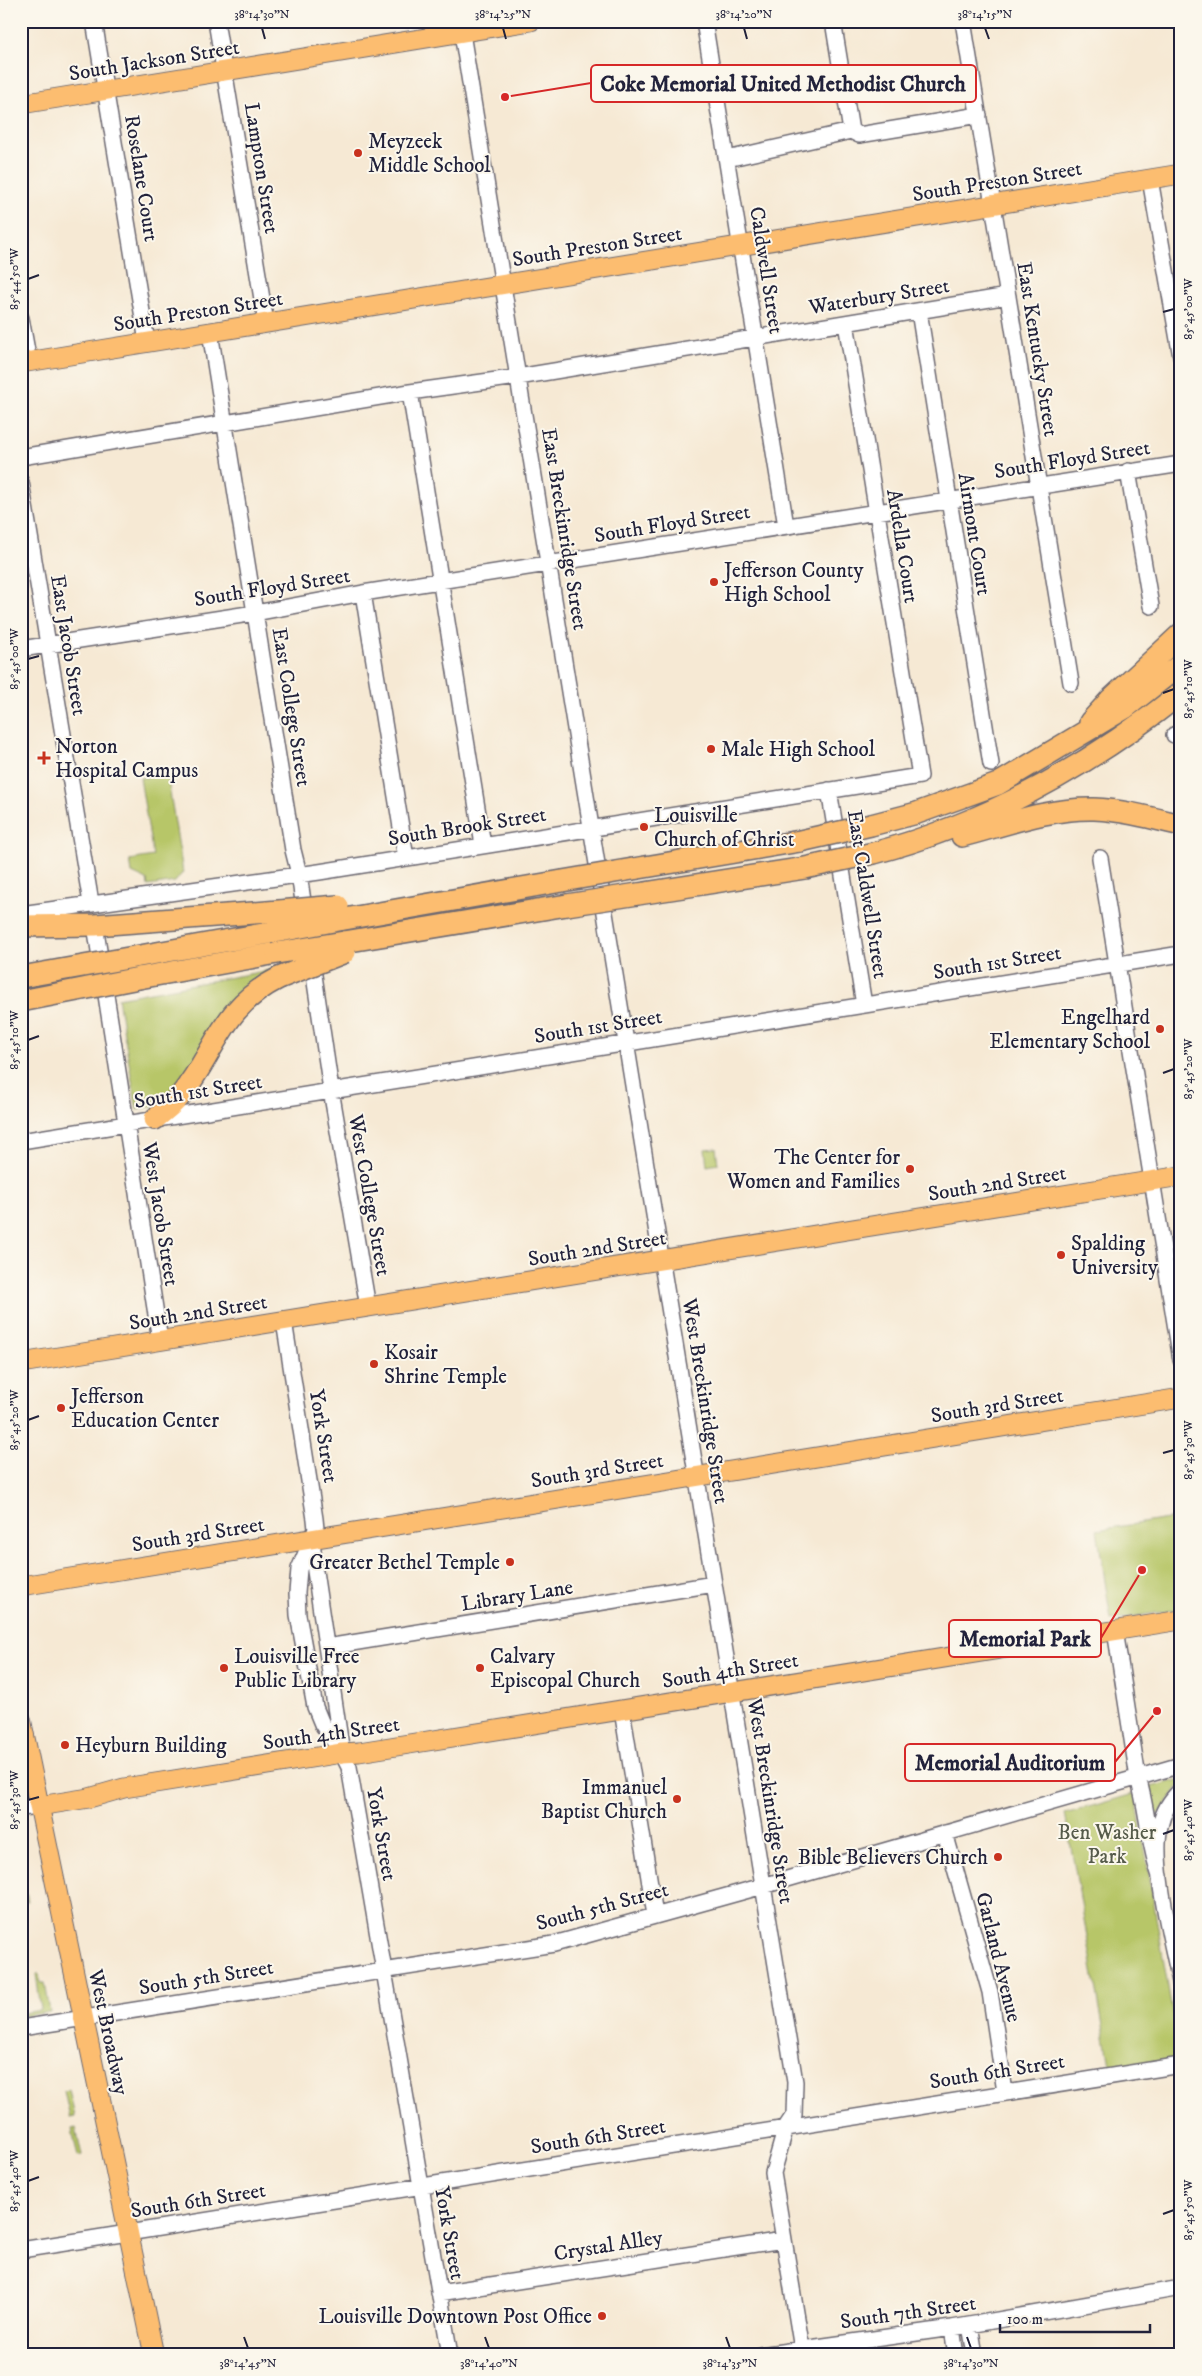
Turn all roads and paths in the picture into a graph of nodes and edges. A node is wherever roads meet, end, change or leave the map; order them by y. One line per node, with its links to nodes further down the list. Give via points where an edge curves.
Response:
1 (94, 21): 9 (street, Roselane Court)
2 (216, 21): 8 (street, Lampton Street)
3 (531, 21): 7 (main road, South Jackson Street)
4 (704, 21): 13 (street, Caldwell Street)
5 (833, 21): 12 (street)
6 (963, 21): 11 (street, East Kentucky Street)
7 (461, 27): 8 (main road, South Jackson Street); 18 (street, East Breckinridge Street)
8 (224, 71): 9 (main road, South Jackson Street); 22 (street, Lampton Street)
9 (106, 91): 10 (main road, South Jackson Street); 26 (street, Roselane Court)
10 (21, 104)
11 (978, 114): 12 (street, via 859,135); 16 (street, East Kentucky Street)
12 (851, 131): 13 (street)
13 (727, 159): 17 (street, Caldwell Street)
14 (1181, 174): 15 (main road, South Preston Street)
15 (1150, 179): 16 (main road, South Preston Street); 27 (street)
16 (993, 204): 17 (main road, South Preston Street); 19 (street, East Kentucky Street)
17 (741, 245): 18 (main road, South Preston Street); 25 (street, Caldwell Street)
18 (503, 284): 22 (main road, South Preston Street); 29 (street, East Breckinridge Street)
19 (1008, 296): 20 (street, Waterbury Street); 36 (street, East Kentucky Street)
20 (919, 311): 23 (street, Waterbury Street); 37 (street, Airmont Court)
21 (21, 318): 28 (street)
22 (266, 322): 24 (main road, South Preston Street)
23 (846, 323): 25 (street, Waterbury Street); 38 (street, Ardella Court)
24 (210, 332): 26 (main road, South Preston Street); 31 (street, East College Street)
25 (756, 337): 29 (street, Waterbury Street); 39 (street, Caldwell Street)
26 (147, 342): 28 (main road, South Preston Street)
27 (1181, 357)
28 (25, 362)
29 (518, 377): 30 (street, Waterbury Street); 40 (street, East Breckinridge Street)
30 (410, 392): 31 (street, Waterbury Street); 41 (street)
31 (225, 424): 32 (street, Waterbury Street); 44 (street, East College Street)
32 (21, 457)
33 (1181, 464): 34 (street, South Floyd Street)
34 (1128, 471): 36 (street, South Floyd Street); 43 (street)
35 (21, 482): 46 (street, East Jacob Street)
36 (1039, 486): 37 (street, South Floyd Street); 49 (street, East Kentucky Street)
37 (949, 500): 38 (street, South Floyd Street); 52 (street, Airmont Court)
38 (876, 512): 39 (street, South Floyd Street); 53 (street, Ardella Court)
39 (786, 526): 40 (street, South Floyd Street)
40 (549, 564): 41 (street, South Floyd Street); 57 (street, East Breckinridge Street)
41 (441, 581): 42 (street, South Floyd Street); 58 (street)
42 (363, 594): 44 (street, South Floyd Street); 59 (street)
43 (1151, 606)
44 (255, 613): 46 (street, South Floyd Street); 61 (street, East College Street)
45 (1181, 634): 51 (highway)
46 (48, 644): 47 (street, South Floyd Street); 62 (street, East Jacob Street)
47 (21, 649)
48 (1181, 664): 51 (highway, via 1124,708)
49 (1071, 683)
50 (1181, 693): 55 (highway, via 1137,727)
51 (1098, 719): 63 (highway, bridge, via 1072,741 998,784 871,826 499,893)
52 (991, 764)
53 (920, 776): 54 (street, South Brook Street)
54 (829, 790): 57 (street, South Brook Street); 72 (street, East Caldwell Street)
55 (983, 823): 56 (highway, via 1093,809); 67 (highway, bridge, via 958,837 805,868 419,930)
56 (1181, 824)
57 (592, 828): 58 (street, South Brook Street); 73 (street, East Breckinridge Street)
58 (483, 845): 59 (street, South Brook Street)
59 (406, 858): 61 (street, South Brook Street)
60 (1100, 858): 69 (street)
61 (299, 874): 62 (street, South Brook Street); 74 (street, East College Street)
62 (91, 903): 64 (street, South Brook Street)
63 (339, 913): 65 (highway, bridge, via 267,912); 70 (highway, bridge, via 270,933)
64 (21, 914)
65 (94, 925): 66 (highway); 76 (street)
66 (21, 926)
67 (345, 947): 71 (highway, bridge, via 277,953); 75 (highway, bridge, via 266,985 233,1014 218,1033 189,1085)
68 (1181, 954): 69 (street, South 1st Street)
69 (1117, 965): 72 (street, South 1st Street); 79 (street)
70 (21, 977)
71 (21, 1001)
72 (864, 1005): 73 (street, South 1st Street)
73 (627, 1043): 74 (street, South 1st Street); 80 (street, West Breckinridge Street)
74 (331, 1090): 75 (street, South 1st Street); 82 (street, West College Street)
75 (155, 1119): 76 (street, South 1st Street)
76 (125, 1124): 77 (street, South 1st Street); 84 (street, West Jacob Street)
77 (21, 1141)
78 (1181, 1176): 79 (main road, South 2nd Street)
79 (1152, 1181): 80 (main road, South 2nd Street); 81 (street)
80 (662, 1260): 82 (main road, South 2nd Street); 88 (street, West Breckinridge Street)
81 (1175, 1284): 85 (street)
82 (368, 1307): 83 (main road, South 2nd Street)
83 (284, 1321): 84 (main road, South 2nd Street); 89 (street, York Street, via 315,1518)
84 (160, 1340): 86 (main road, South 2nd Street)
85 (1181, 1360)
86 (21, 1363)
87 (1181, 1398): 88 (main road, South 3rd Street)
88 (697, 1476): 89 (main road, South 3rd Street); 90 (street, West Breckinridge Street)
89 (312, 1539): 91 (main road, South 3rd Street); 94 (street, York Street); 98 (street, via 299,1569 299,1620 315,1707 322,1724)
90 (714, 1584): 94 (street, Library Lane); 95 (street, West Breckinridge Street)
91 (21, 1586)
92 (1181, 1620): 93 (main road, South 4th Street)
93 (1115, 1630): 95 (main road, South 4th Street); 100 (street)
94 (327, 1647): 98 (street, York Street)
95 (732, 1692): 96 (main road, South 4th Street); 105 (street, West Breckinridge Street)
96 (622, 1710): 98 (main road, South 4th Street); 106 (street)
97 (21, 1719): 102 (main road, West Broadway)
98 (342, 1753): 102 (main road, South 4th Street, via 124,1788 89,1798); 107 (street, York Street, via 349,1767)
99 (1181, 1765): 100 (street, South 5th Street)
100 (1138, 1778): 103 (street, South 5th Street); 104 (street, via 1153,1858)
101 (1181, 1790): 104 (street, via 1168,1806 1160,1827)
102 (30, 1807): 109 (main road, West Broadway)
103 (945, 1834): 105 (street, South 5th Street); 112 (street, Garland Avenue, via 990,1992)
104 (1160, 1876): 108 (street)
105 (763, 1886): 106 (street, South 5th Street); 113 (street, West Breckinridge Street, via 795,2082 794,2115)
106 (655, 1915): 107 (street, South 5th Street, via 554,1944)
107 (383, 1971): 109 (street, South 5th Street); 114 (street, York Street)
108 (1181, 1987)
109 (83, 2018): 110 (street, South 5th Street); 115 (main road, West Broadway)
110 (21, 2028)
111 (1181, 2065): 112 (street, South 6th Street)
112 (1005, 2092): 113 (street, South 6th Street)
113 (786, 2127): 114 (street, South 6th Street); 116 (street, West Breckinridge Street, via 773,2173)
114 (420, 2185): 115 (street, South 6th Street); 119 (street, York Street)
115 (127, 2233): 117 (street, South 6th Street); 123 (main road, West Broadway)
116 (783, 2240): 119 (street, Crystal Alley); 122 (street, West Breckinridge Street)
117 (21, 2250)
118 (1181, 2288): 120 (street, South 7th Street)
119 (439, 2293): 124 (street, York Street)
120 (970, 2325): 121 (street, South 7th Street); 127 (street)
121 (952, 2328): 122 (street, South 7th Street); 126 (street)
122 (802, 2351): 125 (street, South 7th Street)
123 (154, 2355)
124 (450, 2355)
125 (760, 2355)
126 (956, 2355)
127 (975, 2355)

